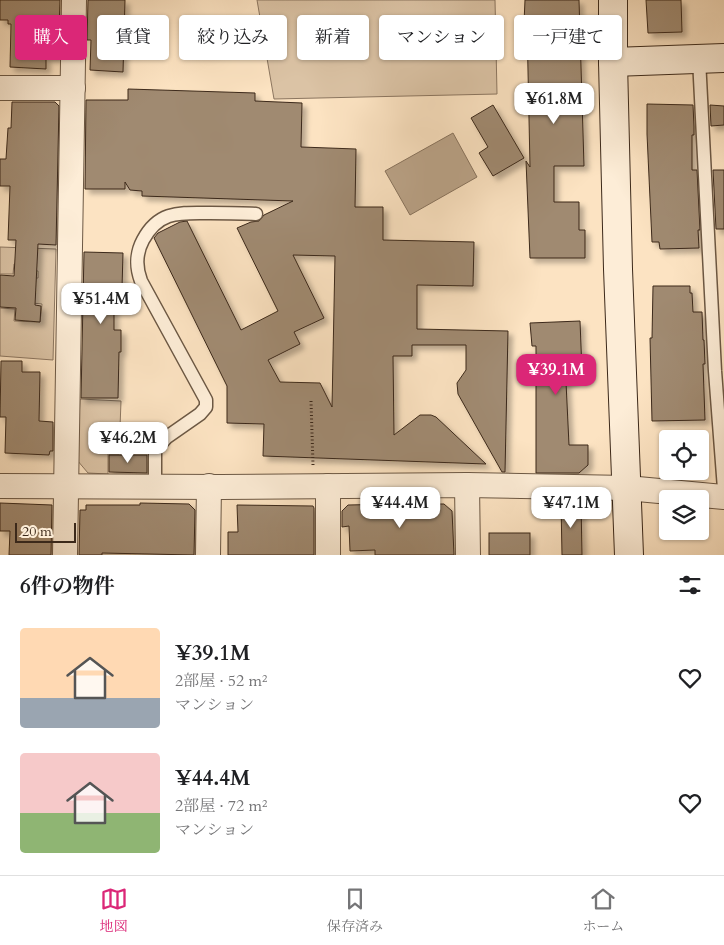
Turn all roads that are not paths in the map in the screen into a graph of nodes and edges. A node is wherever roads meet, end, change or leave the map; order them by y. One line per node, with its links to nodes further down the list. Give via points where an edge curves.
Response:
1 (74, 0): 6 (street)
2 (613, 0): 4 (street)
3 (712, 58): 4 (street); 15 (lane, via 715,371)
4 (613, 62): 14 (street)
5 (0, 88): 6 (street)
6 (72, 88): 13 (street)
7 (256, 214): 11 (lane, via 176,213 153,225 141,244 137,270 141,281 206,400 206,407 200,414 154,450)
8 (217, 482): 11 (street); 12 (street); 18 (street)
9 (467, 485): 12 (street); 14 (street); 20 (street)
10 (0, 486): 13 (street)
11 (155, 486): 13 (street)
12 (328, 486): 19 (street)
13 (66, 487): 17 (street)
14 (627, 488): 16 (street); 21 (street)
15 (724, 489)
16 (724, 498)
17 (65, 555)
18 (208, 555)
19 (328, 555)
20 (468, 555)
21 (629, 555)

